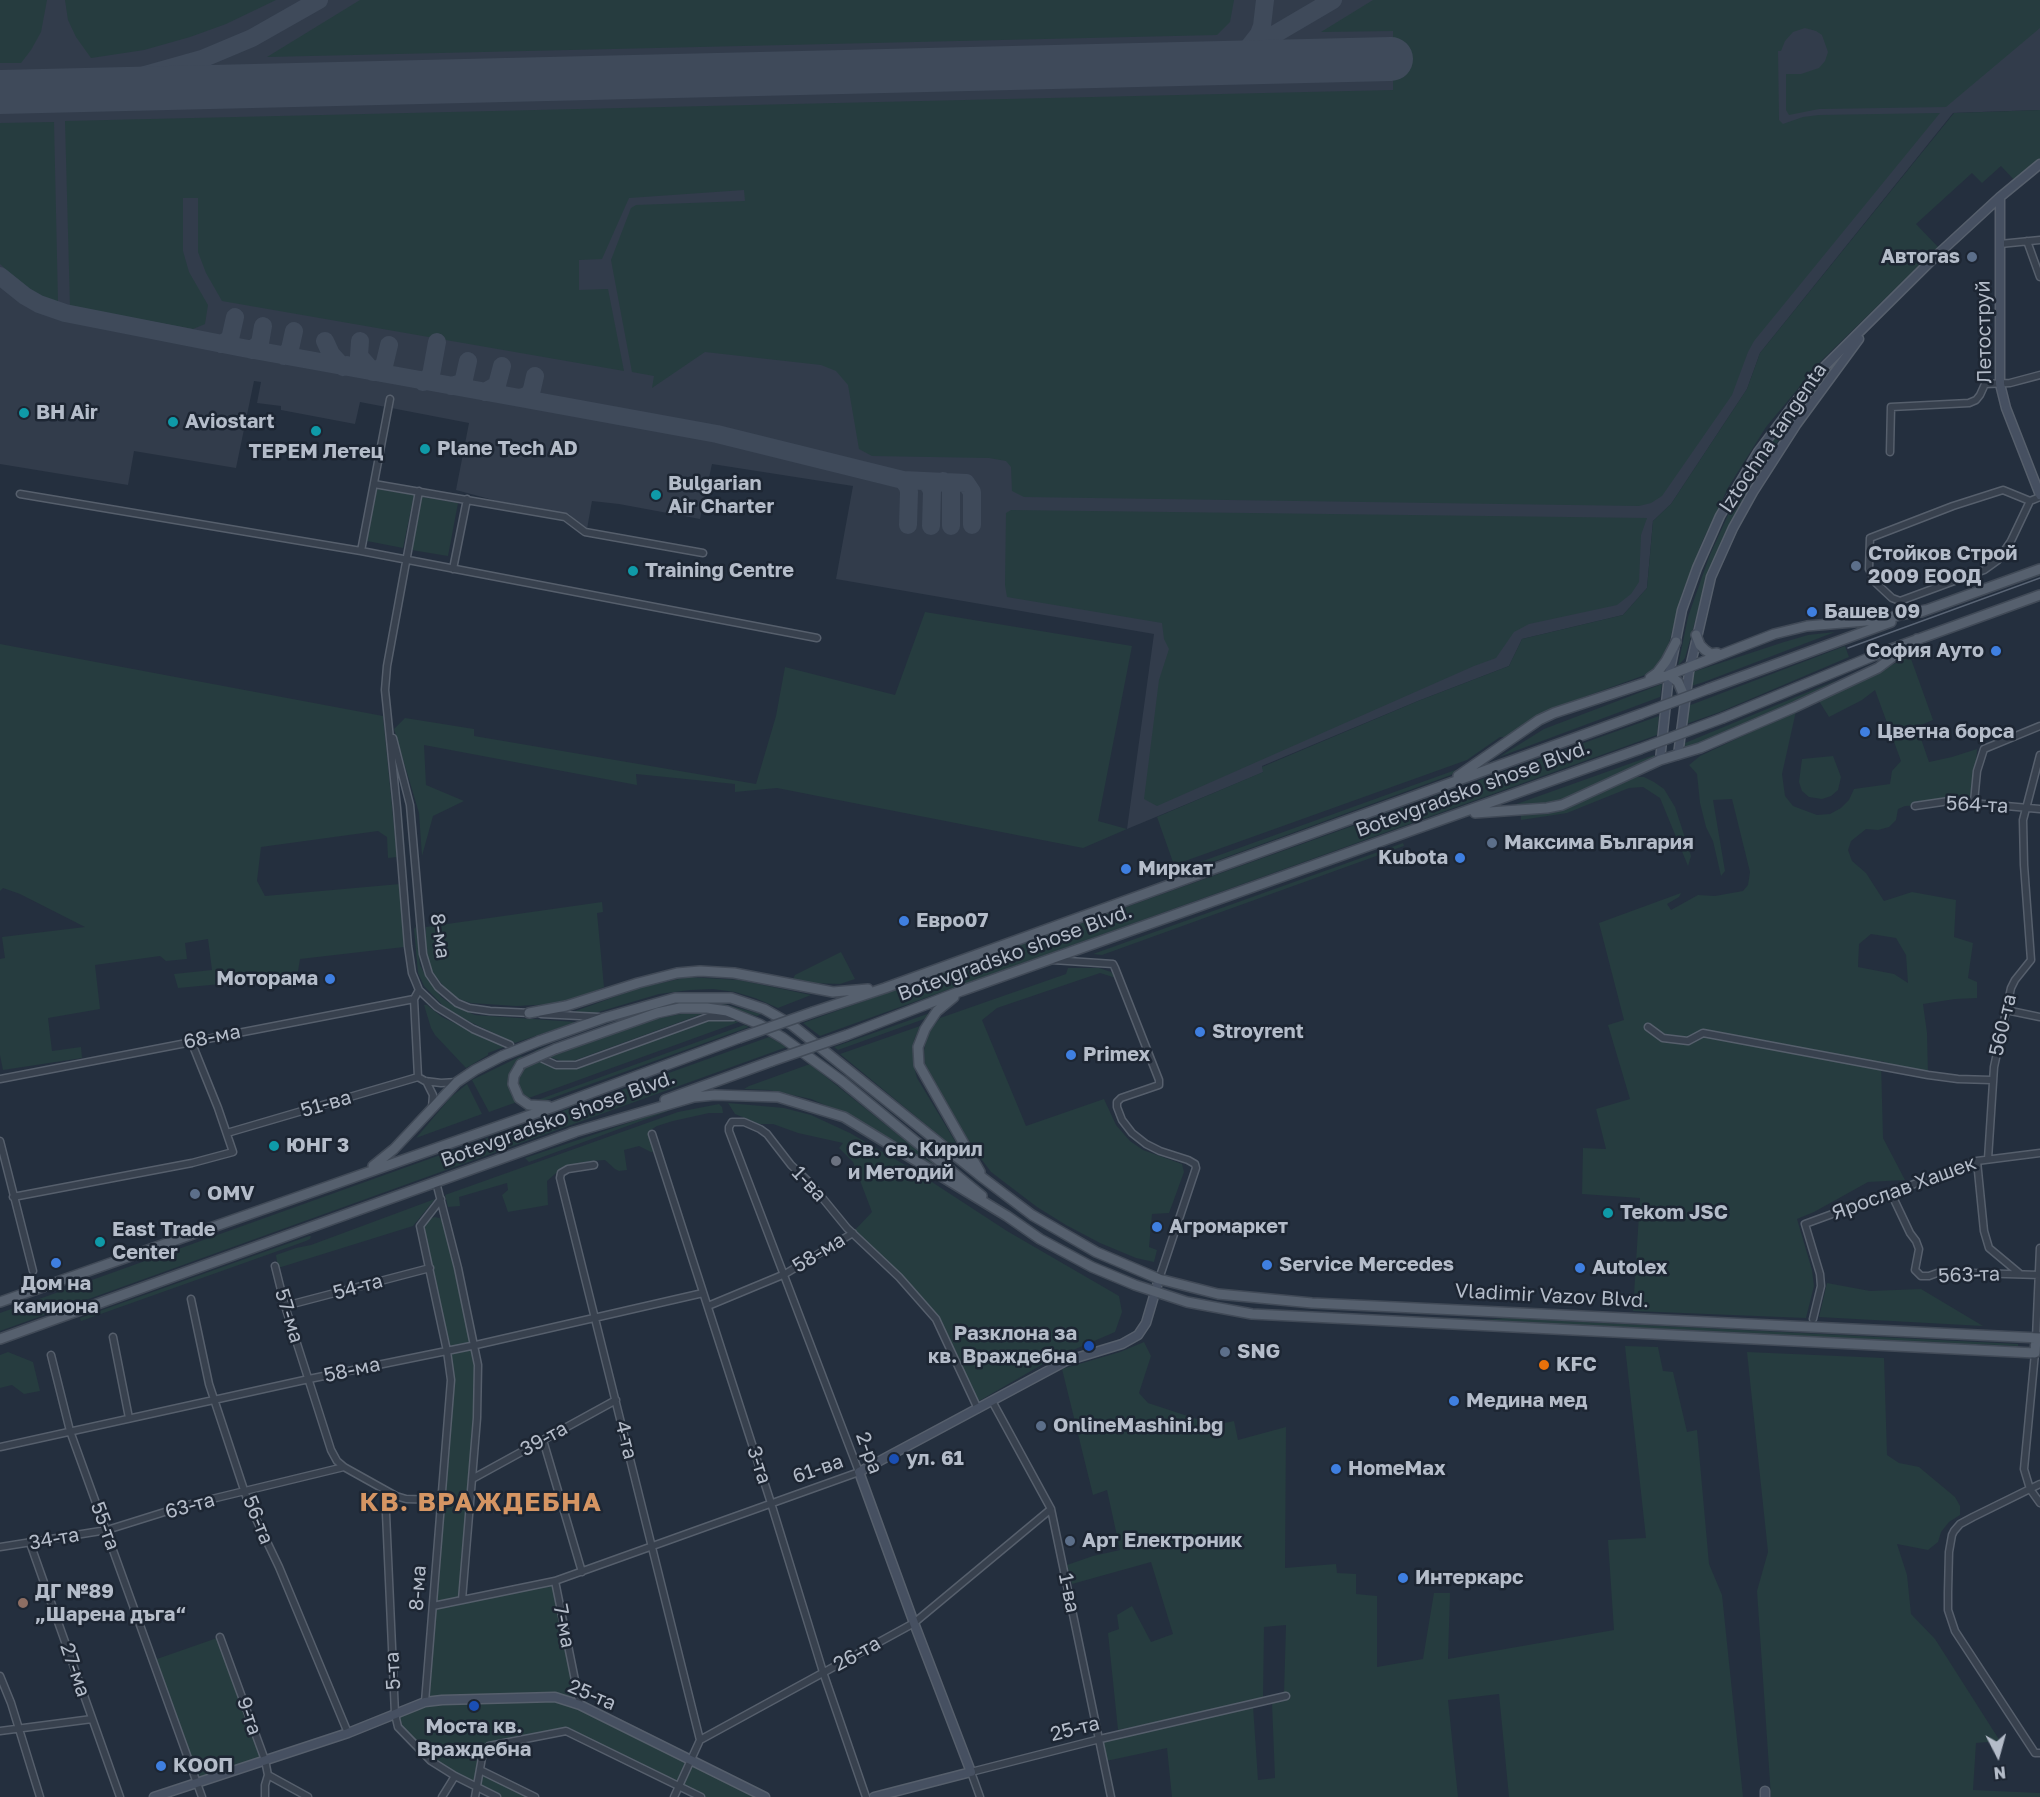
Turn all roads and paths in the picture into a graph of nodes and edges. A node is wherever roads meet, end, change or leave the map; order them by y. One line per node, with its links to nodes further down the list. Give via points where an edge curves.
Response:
1 (2040, 164): 2 (street, Iztochna tangenta)
2 (2000, 197): 5 (street, Летоструй); 7 (street, Iztochna tangenta)
3 (2040, 240): 4 (street)
4 (2027, 241): 5 (street); 6 (street)
5 (2000, 244): 9 (street, Летоструй)
6 (2040, 277)
7 (1872, 322): 25 (street, Iztochna tangenta, via 1796,425 1733,528 1711,577); 28 (street, Iztochna tangenta, via 1816,375 1758,452 1720,516 1697,568)
8 (2040, 375): 9 (street)
9 (2000, 384): 11 (street, via 1984,384 1980,395 1969,403 1891,407); 15 (street, Летоструй)
10 (390, 399): 12 (street)
11 (1890, 452)
12 (374, 484): 13 (street); 18 (street)
13 (419, 491): 16 (street); 20 (street, 8-ма)
14 (20, 494): 18 (street)
15 (2040, 496): 17 (street)
16 (467, 499): 19 (street, via 565,517 585,532); 22 (street)
17 (2030, 501): 17 (street, via 2011,541 1998,560 1984,570 1900,601 1876,583 1869,569 1870,538 2002,490)
18 (361, 551): 20 (street)
19 (703, 554)
20 (406, 560): 22 (street); 34 (street, 8-ма, via 387,666)
21 (2040, 568): 24 (main road, Botevgradsko shose Blvd.)
22 (453, 569): 26 (street)
23 (2040, 595): 27 (main road, Botevgradsko shose Blvd.)
24 (1925, 610): 29 (main road, via 1877,620 1794,628); 39 (main road, Botevgradsko shose Blvd., bridge)
25 (1696, 635): 29 (main road, via 1705,651); 30 (street, Iztochna tangenta)
26 (817, 638)
27 (1917, 639): 36 (main road, via 1878,668 1752,727); 44 (main road, Botevgradsko shose Blvd., bridge, via 1723,718)
28 (1676, 642): 31 (street, Iztochna tangenta); 32 (main road, via 1666,662)
29 (1722, 652): 30 (main road)
30 (1690, 666): 31 (main road); 33 (street, Iztochna tangenta)
31 (1669, 675): 32 (main road); 33 (main road, via 1678,682); 38 (street, Iztochna tangenta)
32 (1644, 683): 39 (main road, via 1539,720)
33 (1684, 698): 36 (street, Iztochna tangenta)
34 (387, 717): 45 (street, 8-ма, via 410,805); 46 (street, 8-ма)
35 (2040, 726): 40 (street, via 1984,749)
36 (1678, 755): 38 (main road)
37 (2040, 755): 42 (street, 560-та)
38 (1660, 760): 44 (main road, via 1562,805 1482,811)
39 (1441, 786): 48 (main road, Botevgradsko shose Blvd.)
40 (1974, 802): 41 (street, 564-та); 42 (street, 564-та)
41 (1915, 806)
42 (2026, 807): 43 (street, 564-та); 52 (street, 560-та, via 2024,865 2031,960 2015,980)
43 (2040, 809)
44 (1432, 823): 47 (main road, Botevgradsko shose Blvd.)
45 (420, 918): 46 (street); 53 (street, 8-ма, via 425,965 449,998 469,1008)
46 (406, 920): 49 (street, 8-ма, via 412,973)
47 (1049, 960): 50 (main road, Botevgradsko shose Blvd.); 91 (street, via 1113,964 1159,1080 1155,1087 1117,1101 1122,1120 1132,1134 1153,1148 1195,1164)
48 (885, 988): 53 (main road, via 832,992 734,973 699,971); 65 (main road, Botevgradsko shose Blvd., bridge)
49 (419, 990): 51 (street); 59 (street, via 453,1018)
50 (961, 991): 69 (main road, Botevgradsko shose Blvd., bridge); 77 (main road, via 931,1018 918,1047 919,1065)
51 (414, 999): 58 (street, 68-ма); 62 (street)
52 (2006, 1010): 54 (street); 63 (street, 560-та)
53 (530, 1013): 55 (street, 8-ма)
54 (2040, 1017)
55 (604, 1018): 64 (main road, Vladimir Vazov Blvd., bridge, via 502,1056); 77 (main road, Vladimir Vazov Blvd., via 675,998 731,998 764,1009 792,1025)
56 (759, 1024): 60 (street, via 724,1016 708,1017 576,1065 556,1065); 65 (main road, bridge, via 728,1011 680,1008 521,1064 513,1084 519,1098 529,1106); 82 (main road, via 842,1081)
57 (1648, 1027): 63 (street, via 1663,1038 1688,1041 1703,1033 1928,1075)
58 (192, 1041): 61 (street, 68-ма); 68 (street)
59 (510, 1045)
60 (543, 1059)
61 (0, 1079)
62 (422, 1079): 64 (street, 51-ва); 66 (street, via 433,1095); 68 (street, 51-ва)
63 (1991, 1080): 73 (street, 560-та)
64 (457, 1082): 66 (main road, Vladimir Vazov Blvd.)
65 (556, 1106): 76 (main road, Botevgradsko shose Blvd.)
66 (430, 1111): 76 (main road, Vladimir Vazov Blvd.)
67 (732, 1122): 83 (street, 1-ва, via 744,1122 767,1134); 88 (street, 2-ра, via 729,1131)
68 (227, 1133): 80 (street, via 233,1152)
69 (571, 1133): 78 (main road, Botevgradsko shose Blvd.); 82 (main road, via 694,1097 778,1098 844,1117)
70 (652, 1134): 93 (street, 3-та)
71 (0, 1141): 80 (street)
72 (2040, 1153): 73 (street, Ярослав Хашек)
73 (1988, 1159): 74 (street, Ярослав Хашек)
74 (1977, 1161): 79 (street, Ярослав Хашек); 89 (street, via 1989,1248)
75 (594, 1165): 98 (street, 4-та, via 568,1169 560,1178)
76 (366, 1172): 95 (main road, Botevgradsko shose Blvd.)
77 (983, 1178): 91 (main road, Vladimir Vazov Blvd., via 1032,1215 1096,1252)
78 (436, 1182): 81 (street); 102 (main road, Botevgradsko shose Blvd.)
79 (1891, 1193): 89 (street, 563-та, via 1916,1241 1916,1269 1921,1276 1940,1272); 99 (street, Ярослав Хашек, via 1804,1224 1820,1274)
80 (13, 1197): 87 (street)
81 (441, 1199): 86 (street, 8-ма, via 420,1227); 103 (street)
82 (1007, 1216): 92 (main road, Vladimir Vazov Blvd., via 1092,1267)
83 (853, 1233): 88 (street, 58-ма); 111 (street, 1-ва, via 936,1319)
84 (2040, 1248): 90 (street)
85 (275, 1266): 96 (street, 57-ма)
86 (430, 1268): 96 (street, 54-та); 104 (street, 8-ма)
87 (33, 1271)
88 (784, 1274): 97 (street, 58-ма); 117 (street, 2-ра)
89 (2019, 1274): 90 (street, 563-та)
90 (2039, 1275): 101 (street)
91 (1159, 1279): 92 (street, 61-ва); 101 (main road, Vladimir Vazov Blvd., via 1229,1296 1312,1303)
92 (1155, 1292): 105 (main road, Vladimir Vazov Blvd., via 1264,1316); 110 (street, 61-ва, via 1146,1323 1138,1335 1122,1344 1066,1361)
93 (704, 1293): 97 (street, 3-та); 98 (street, 58-ма)
94 (191, 1299): 108 (street, 56-та)
95 (0, 1302)
96 (285, 1306): 107 (street, 57-ма)
97 (708, 1306): 124 (street, 3-та)
98 (596, 1317): 103 (street, 58-ма); 109 (street, 4-та)
99 (1813, 1319)
100 (113, 1337): 112 (street)
101 (2038, 1338): 105 (main road)
102 (0, 1339)
103 (476, 1345): 104 (street, 58-ма); 118 (street, via 479,1379)
104 (447, 1351): 107 (street, 58-ма); 123 (street, 8-ма, via 451,1380)
105 (2035, 1353): 120 (street, via 2024,1469)
106 (51, 1355): 113 (street, 55-та)
107 (309, 1379): 108 (street, 58-ма); 116 (street, 57-ма, via 332,1450)
108 (214, 1400): 112 (street, 58-ма); 121 (street, 56-та)
109 (616, 1400): 114 (street, 39-та); 129 (street, 4-та)
110 (992, 1401): 111 (street, 61-ва); 126 (street, 1-ва)
111 (978, 1409): 117 (street, 61-ва)
112 (129, 1418): 113 (street, 58-ма)
113 (70, 1431): 115 (street, 58-ма); 127 (street, 55-та)
114 (543, 1440): 118 (street, 39-та); 131 (street)
115 (0, 1447)
116 (344, 1467): 121 (street, 63-та); 122 (street)
117 (859, 1472): 124 (street, 61-ва); 135 (street, 2-ра)
118 (472, 1479): 133 (street)
119 (2040, 1484): 120 (street)
120 (2030, 1489): 125 (street); 149 (street, via 1960,1524 1954,1531 1949,1552 1948,1603 1955,1631 2035,1753)
121 (246, 1491): 127 (street, 63-та); 146 (street, 56-та)
122 (385, 1491): 123 (street, via 406,1499); 142 (street, 5-та)
123 (441, 1500): 134 (street, 8-ма)
124 (771, 1503): 129 (street, 61-ва); 137 (street, 3-та)
125 (2040, 1503)
126 (1052, 1509): 135 (street, 26-та); 147 (street, 1-ва)
127 (107, 1530): 128 (street, 34-та); 156 (street, 55-та)
128 (30, 1543): 130 (street, 34-та); 143 (street, 27-ма)
129 (652, 1546): 131 (street, 61-ва); 148 (street, 4-та)
130 (0, 1547)
131 (582, 1572): 132 (street, 61-ва)
132 (555, 1581): 133 (street, 61-ва); 141 (street, 7-ма)
133 (462, 1600): 134 (street, 61-ва)
134 (434, 1606): 140 (street, 8-ма)
135 (914, 1623): 137 (street, 26-та); 153 (street, 2-ра)
136 (220, 1637): 150 (street, 9-та)
137 (823, 1672): 148 (street, 26-та); 172 (street, 3-та)
138 (0, 1676): 144 (street)
139 (1286, 1696): 147 (street, 25-та)
140 (425, 1702): 141 (street, 25-та, via 555,1697); 142 (street)
141 (580, 1706): 151 (street, 25-та)
142 (395, 1714): 146 (street); 155 (street, 5-та, via 398,1727 413,1744)
143 (92, 1719): 144 (street); 160 (street, 27-ма)
144 (20, 1728): 145 (street); 159 (street)
145 (0, 1731)
146 (348, 1733): 150 (street)
147 (1100, 1739): 153 (street, 25-та); 175 (street, 1-ва)
148 (700, 1740): 151 (street)
149 (2040, 1753)
150 (265, 1760): 154 (street, 9-та); 156 (street)
151 (690, 1760): 157 (street); 171 (street, 25-та)
152 (480, 1770): 157 (street, via 483,1752 489,1746 566,1731); 158 (street); 168 (street)
153 (971, 1772): 173 (street, 25-та); 174 (street, 2-ра)
154 (268, 1775): 163 (street, 9-та); 164 (street)
155 (455, 1776): 158 (street, 5-та); 165 (street)
156 (198, 1783): 161 (street); 162 (street, 55-та)
157 (679, 1786): 169 (street); 170 (street)
158 (477, 1787): 166 (street); 167 (street, 5-та)
159 (40, 1797)
160 (120, 1797)
161 (154, 1797)
162 (202, 1797)
163 (265, 1797)
164 (308, 1797)
165 (442, 1797)
166 (475, 1797)
167 (497, 1797)
168 (535, 1797)
169 (674, 1797)
170 (701, 1797)
171 (765, 1797)
172 (866, 1797)
173 (874, 1797)
174 (980, 1797)
175 (1111, 1797)

